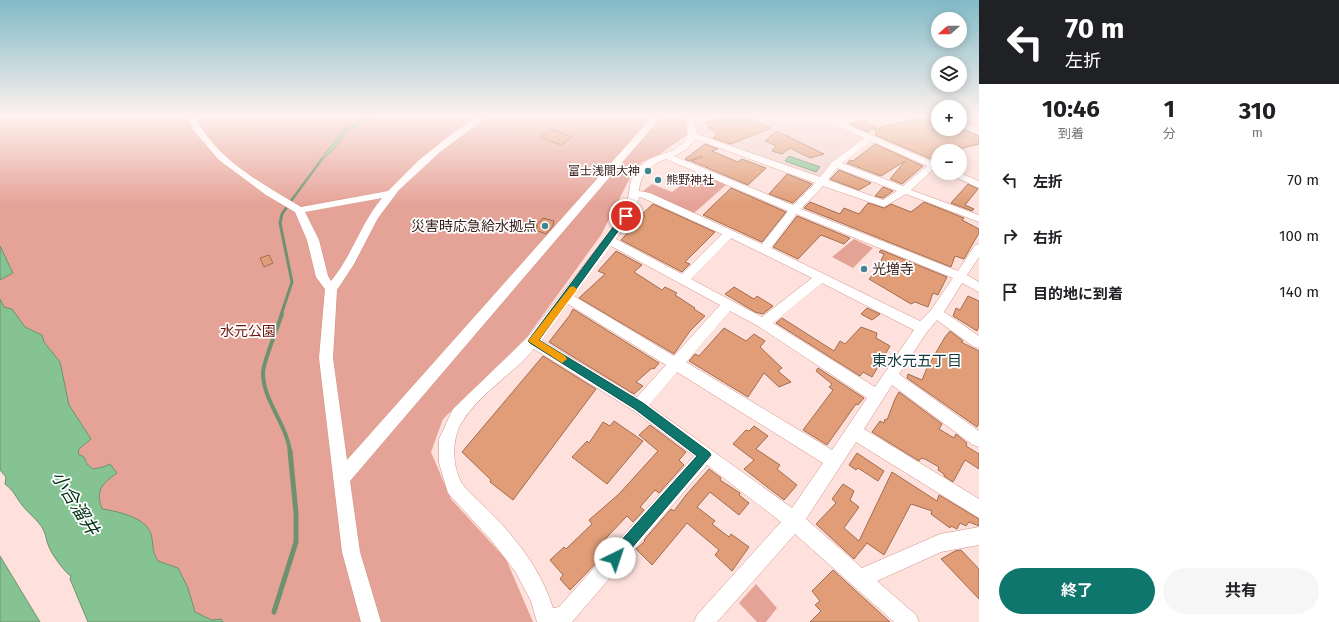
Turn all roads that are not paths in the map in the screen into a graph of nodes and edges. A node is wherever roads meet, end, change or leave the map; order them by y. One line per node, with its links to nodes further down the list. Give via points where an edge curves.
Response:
1 (212, 146): 18 (street, via 222,158 270,193)
2 (441, 146): 16 (street)
3 (632, 146): 45 (street)
4 (686, 146): 8 (street)
5 (723, 146): 13 (street)
6 (859, 146): 9 (street)
7 (889, 146): 10 (street)
8 (666, 156): 17 (street, via 643,167 636,176); 19 (street)
9 (835, 164): 13 (street); 15 (street)
10 (931, 164)
11 (931, 169): 15 (street)
12 (967, 180): 14 (street)
13 (822, 181): 15 (street, via 884,204); 19 (street)
14 (979, 185)
15 (904, 191): 20 (street)
16 (393, 192): 18 (street); 29 (street, via 374,216 343,276)
17 (634, 193): 21 (street, via 646,195); 22 (street, via 630,209)
18 (299, 210): 29 (street, via 312,240 322,277)
19 (794, 210): 24 (street); 25 (street)
20 (979, 219)
21 (730, 233): 24 (street); 27 (street)
22 (609, 240): 27 (street); 30 (street)
23 (979, 248): 25 (street)
24 (764, 249): 26 (street)
25 (959, 276): 28 (street); 32 (street)
26 (821, 277): 33 (street); 34 (street)
27 (683, 280): 31 (street)
28 (979, 288)
29 (331, 289): 45 (street, via 326,358)
30 (567, 297): 35 (street); 37 (street)
31 (728, 304): 33 (street); 37 (street)
32 (936, 313): 34 (street); 36 (street)
33 (763, 323): 39 (street)
34 (922, 328): 38 (street)
35 (533, 341): 40 (street); 51 (street, via 459,414 448,435 446,454 449,476 454,487 518,556 530,575)
36 (979, 343)
37 (677, 364): 40 (street); 44 (street)
38 (891, 376): 39 (street); 42 (street)
39 (877, 396): 41 (street)
40 (639, 406): 43 (street)
41 (854, 432): 44 (street); 46 (street)
42 (979, 440)
43 (705, 455): 47 (street); 51 (street, via 565,615)
44 (835, 461): 47 (street)
45 (341, 480): 52 (street, via 351,552)
46 (979, 509)
47 (794, 521): 49 (street); 50 (street)
48 (979, 536): 49 (street, via 940,543)
49 (860, 578): 53 (street)
50 (708, 620)
51 (547, 621)
52 (371, 622)
53 (909, 622)

